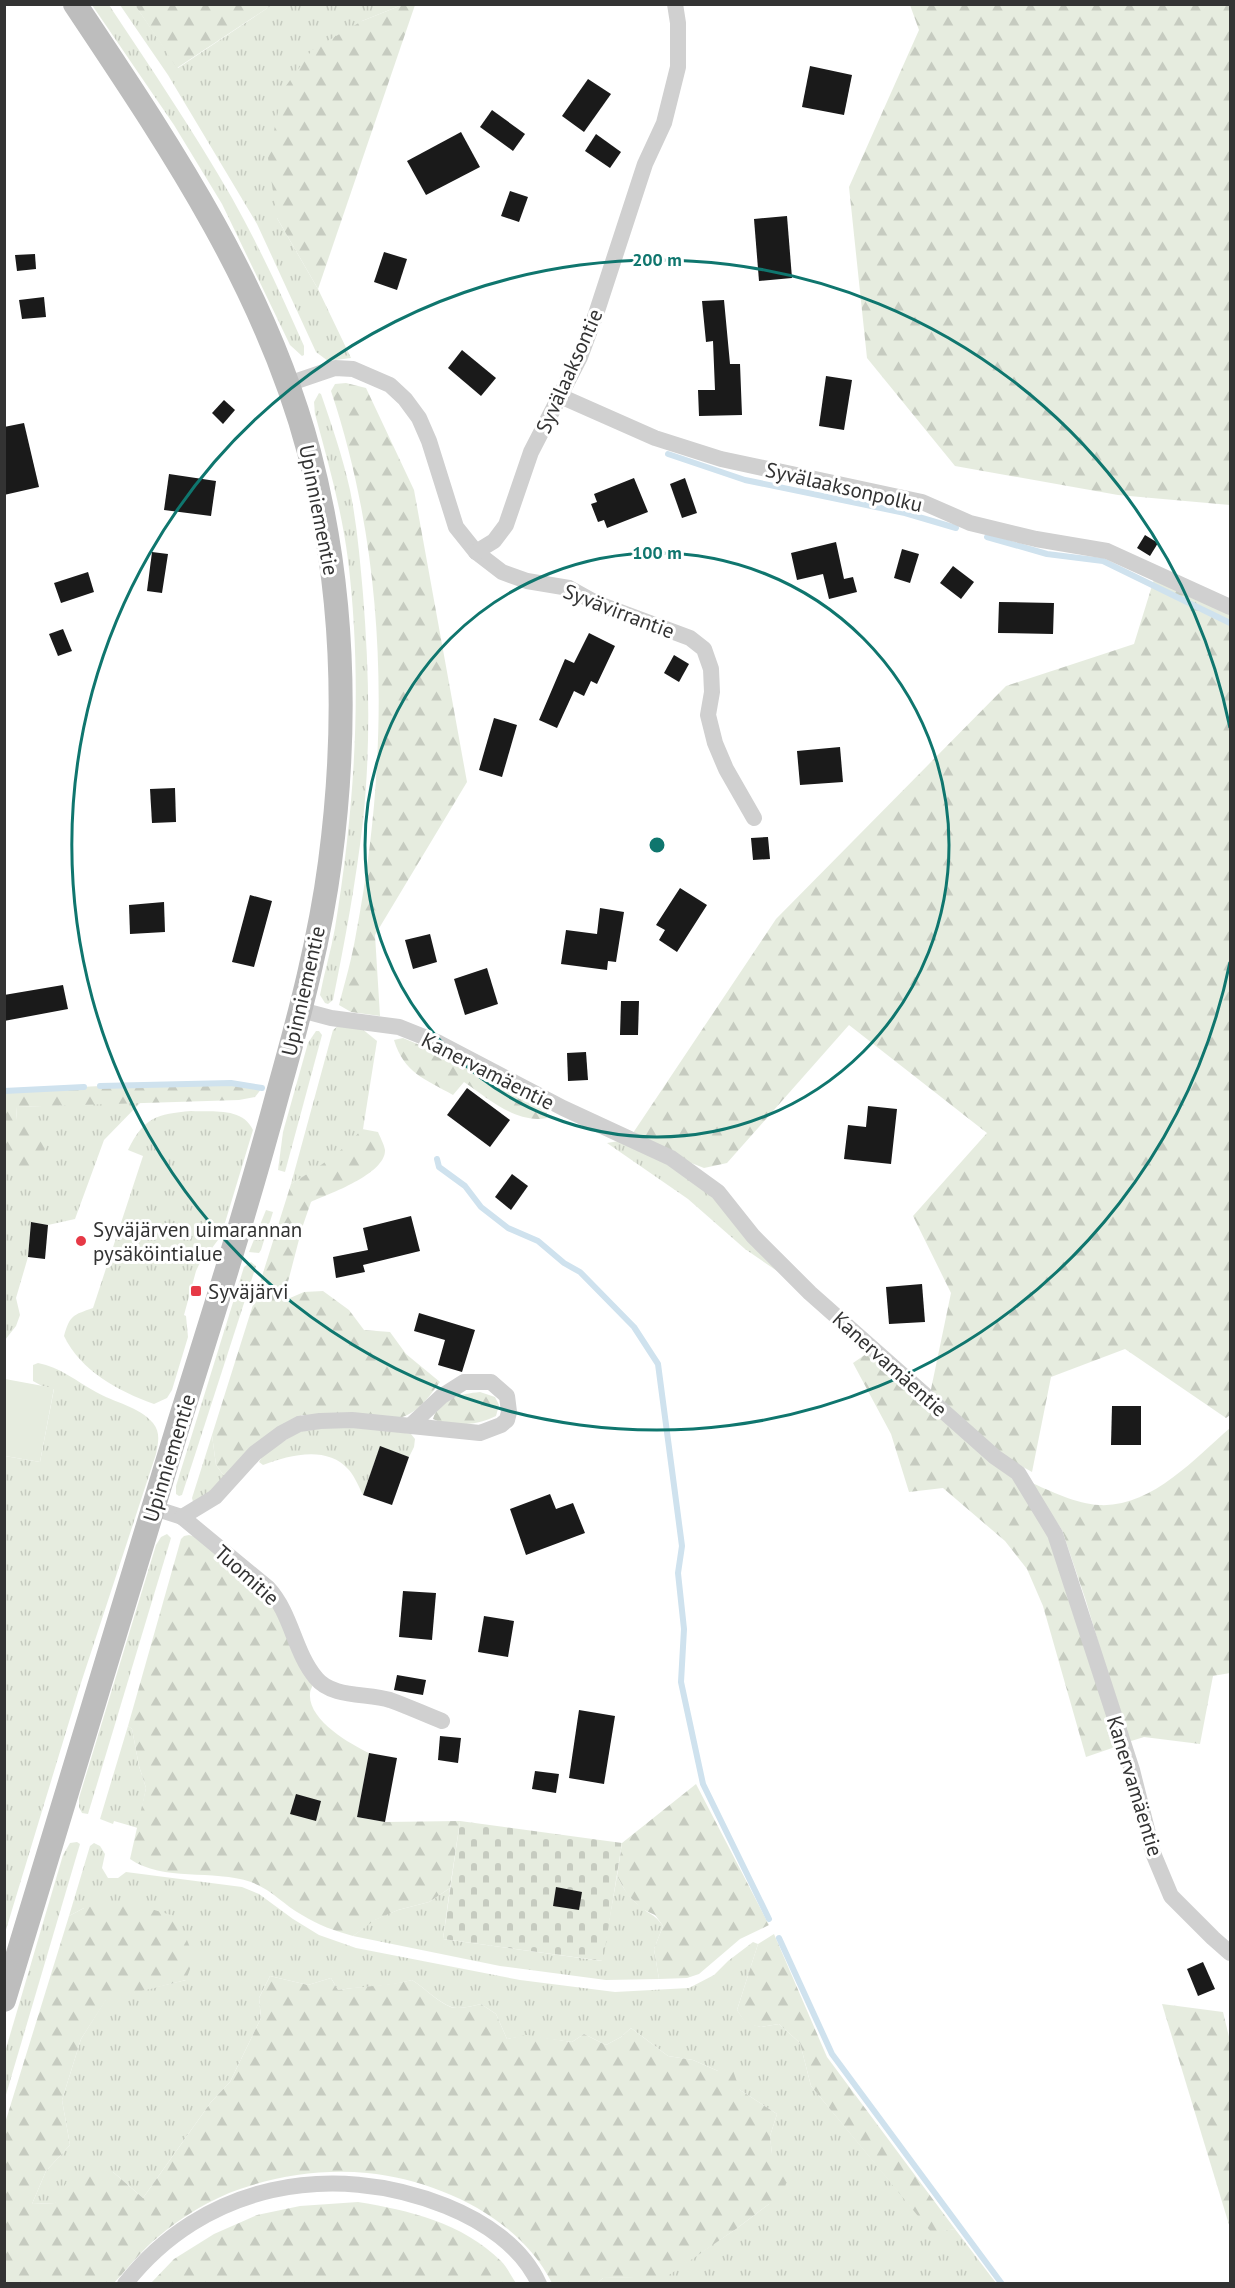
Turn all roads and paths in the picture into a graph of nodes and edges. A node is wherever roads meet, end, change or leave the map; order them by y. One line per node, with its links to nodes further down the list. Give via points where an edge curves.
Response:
1 (75, 4): 3 (main road, Upinniementie, via 167,143 225,242 259,311)
2 (675, 4): 4 (street, Syvälaaksontie, via 678,67 664,123 645,164 580,357)
3 (288, 384): 5 (street, Syvävirrantie, via 335,368 353,369 390,385 419,418 456,527); 8 (main road, Upinniementie, via 321,504 339,634 340,728 330,862)
4 (560, 396): 5 (street, Syvälaaksontie, via 531,452 506,525 494,542); 6 (street, Syvälaaksonpolku, via 655,438 721,459 922,502 970,523 1026,537 1107,550)
5 (476, 552): 7 (street, Syvävirrantie, via 502,572 568,588 616,612 690,638 704,649 711,669 708,716 715,743)
6 (1230, 607)
7 (754, 818)
8 (301, 1010): 10 (main road, Upinniementie, via 254,1180); 13 (street, Kanervamäentie, via 399,1027 671,1158 718,1192 753,1236 810,1293 994,1457 1018,1473 1055,1534 1132,1770 1153,1853 1171,1896)
9 (410, 1426): 9 (street, via 480,1432 507,1420 507,1396 491,1382 464,1382 442,1396); 11 (street, via 352,1420 299,1424 255,1453 215,1497)
10 (154, 1508): 11 (street, Tuomitie); 14 (main road, Upinniementie)
11 (182, 1517): 12 (street, Tuomitie, via 279,1599 317,1680 333,1690 390,1700)
12 (442, 1721)
13 (1230, 1953)
14 (4, 2000)
15 (125, 2283): 16 (street, via 176,2232 219,2208 270,2191 334,2183 411,2192 460,2211 513,2247)
16 (538, 2283)

